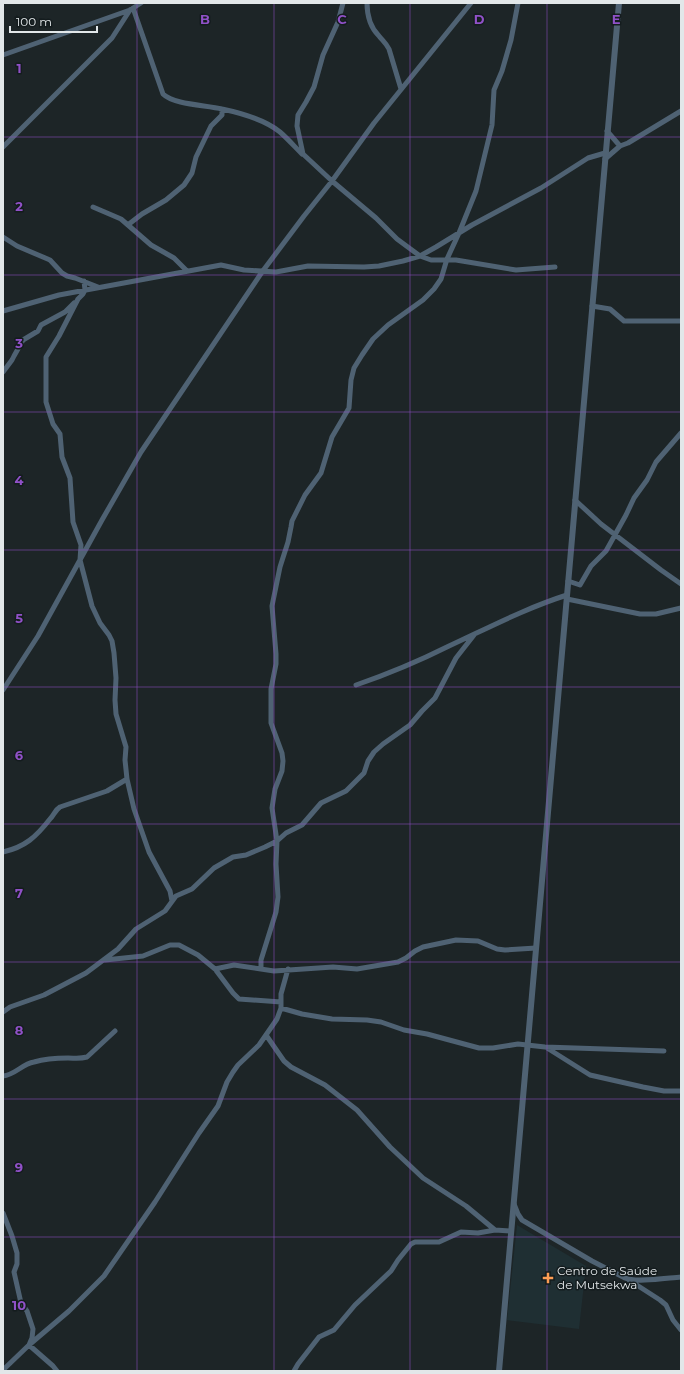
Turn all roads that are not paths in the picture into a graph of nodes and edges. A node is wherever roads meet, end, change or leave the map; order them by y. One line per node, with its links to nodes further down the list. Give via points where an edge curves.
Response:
1 (141, 3): 7 (street)
2 (343, 3): 15 (street, via 314,87 298,115 297,126)
3 (368, 3): 9 (street, via 367,11 371,24 389,48)
4 (471, 3): 9 (street)
5 (518, 3): 20 (street, via 511,40 494,90 492,125 476,191)
6 (619, 3): 12 (street)
7 (132, 9): 8 (street); 10 (street, via 166,98); 14 (street, via 102,48)
8 (3, 55)
9 (401, 89): 17 (street)
10 (222, 109): 15 (street, via 250,117 280,132); 19 (street, via 222,115 211,126 196,157 192,174 184,184 166,200)
11 (681, 111): 13 (street)
12 (607, 131): 13 (street); 16 (street)
13 (620, 146): 16 (street)
14 (3, 147)
15 (303, 154): 17 (street)
16 (605, 156): 20 (street, via 588,158 541,188); 31 (street)
17 (332, 181): 22 (street); 26 (street)
18 (93, 207): 19 (street)
19 (129, 224): 25 (street, via 151,245 174,258)
20 (460, 233): 22 (street); 23 (street)
21 (3, 237): 27 (street, via 28,252 50,260 67,276)
22 (420, 256): 23 (street, via 431,260); 26 (street, via 379,266 308,266)
23 (446, 260): 24 (street, via 516,270); 47 (street, via 441,279 434,289 373,339 354,368 349,388 349,408 332,437 321,473 305,495 292,521 272,610 276,664 271,689 271,723 283,761 272,808)
24 (555, 267)
25 (187, 271): 26 (street, via 221,265); 28 (street)
26 (262, 272): 38 (street, via 141,452)
27 (84, 281): 28 (street); 29 (street)
28 (101, 287): 29 (street)
29 (85, 290): 30 (street); 32 (street)
30 (78, 299): 34 (street, via 66,312 41,325 38,331 24,340); 38 (street, via 46,357 45,372 46,402 53,424 60,434 62,457 70,478 73,522 81,544)
31 (592, 306): 33 (street, via 610,309 624,321); 36 (street)
32 (3, 311)
33 (681, 321)
34 (3, 372)
35 (681, 433): 37 (street, via 656,462)
36 (575, 500): 37 (street); 39 (street)
37 (615, 534): 39 (street, via 606,551 591,566 580,585); 40 (street)
38 (80, 560): 45 (street, via 38,636); 46 (street, via 92,606 112,641 116,714 126,747)
39 (568, 581): 41 (street)
40 (681, 584)
41 (567, 597): 42 (street, via 640,614 656,614); 43 (street, via 541,603); 50 (street)
42 (681, 608)
43 (474, 635): 44 (street); 47 (street, via 456,658 435,698 414,722 374,752 364,773 346,790 321,803 302,825)
44 (356, 685)
45 (3, 690)
46 (127, 779): 48 (street, via 107,791 56,809 27,844); 49 (street, via 149,852 170,892)
47 (277, 841): 49 (street, via 221,863 192,889 176,896); 52 (street, via 278,897)
48 (3, 852)
49 (172, 901): 51 (street, via 166,911 136,929 125,942)
50 (536, 948): 54 (street, via 504,950 478,941 456,940 423,948 406,958 388,964 357,969 333,967); 59 (street)
51 (100, 962): 53 (street, via 143,956 174,944 198,955); 56 (street, via 67,983)
52 (261, 968): 53 (street, via 234,965); 54 (street, via 274,971)
53 (215, 969): 55 (street, via 239,999)
54 (288, 970): 55 (street, via 281,994)
55 (281, 1005): 58 (street, via 277,1019); 60 (street, via 302,1014 381,1022 479,1048)
56 (3, 1012)
57 (115, 1031): 64 (street, via 87,1057 34,1062 26,1064 13,1074)
58 (266, 1034): 70 (street, via 291,1067 325,1085 357,1110 390,1147 423,1178 466,1206); 74 (street, via 259,1046 233,1072 218,1106 104,1276)
59 (529, 1034): 60 (street); 61 (street)
60 (518, 1044): 61 (street)
61 (528, 1045): 62 (street); 66 (street)
62 (545, 1047): 63 (street); 65 (street, via 590,1075 664,1091)
63 (664, 1051)
64 (3, 1076)
65 (681, 1091)
66 (514, 1204): 68 (street); 69 (street)
67 (3, 1213): 74 (street, via 17,1253 18,1264 14,1272 21,1303 27,1311 33,1329)
68 (522, 1220): 69 (street, via 516,1222); 72 (street)
69 (512, 1228): 70 (street); 78 (street)
70 (495, 1230): 77 (street, via 461,1232 439,1242 411,1244 391,1271 355,1305 334,1330 319,1337)
71 (681, 1277): 72 (street)
72 (628, 1279): 73 (street, via 660,1300)
73 (681, 1330)
74 (29, 1345): 75 (street); 76 (street)
75 (3, 1370)
76 (57, 1371)
77 (294, 1371)
78 (499, 1371)

